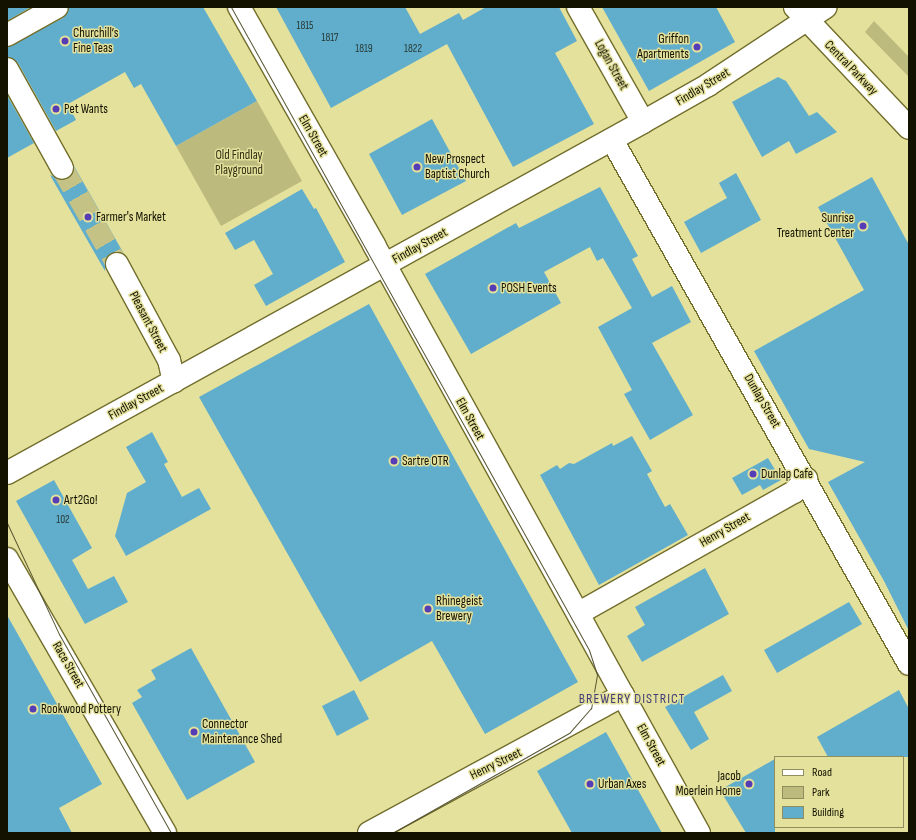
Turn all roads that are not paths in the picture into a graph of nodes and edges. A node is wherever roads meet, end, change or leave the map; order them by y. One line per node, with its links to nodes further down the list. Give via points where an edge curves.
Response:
1 (57, 7): 6 (street)
2 (239, 7): 13 (street, Elm Street)
3 (578, 7): 8 (street, Logan Street)
4 (826, 7): 5 (street, Findlay Street)
5 (800, 14): 8 (street, Findlay Street, via 708,85); 9 (street, Central Parkway)
6 (7, 35)
7 (7, 69): 11 (street)
8 (643, 122): 10 (street, Findlay Street)
9 (909, 128)
10 (612, 140): 13 (street, Findlay Street); 16 (street, Dunlap Street)
11 (62, 168)
12 (117, 264): 14 (street, Pleasant Street, via 169,360)
13 (385, 265): 14 (street, Findlay Street); 18 (street, Elm Street)
14 (174, 381): 15 (street, Findlay Street)
15 (7, 472)
16 (806, 478): 18 (street, Henry Street, via 794,492); 19 (street, Dunlap Street)
17 (7, 559): 21 (street, Race Street)
18 (579, 614): 20 (street, Elm Street)
19 (909, 664)
20 (624, 695): 22 (street, Henry Street); 23 (street, Elm Street)
21 (165, 833)
22 (369, 833)
23 (699, 833)

